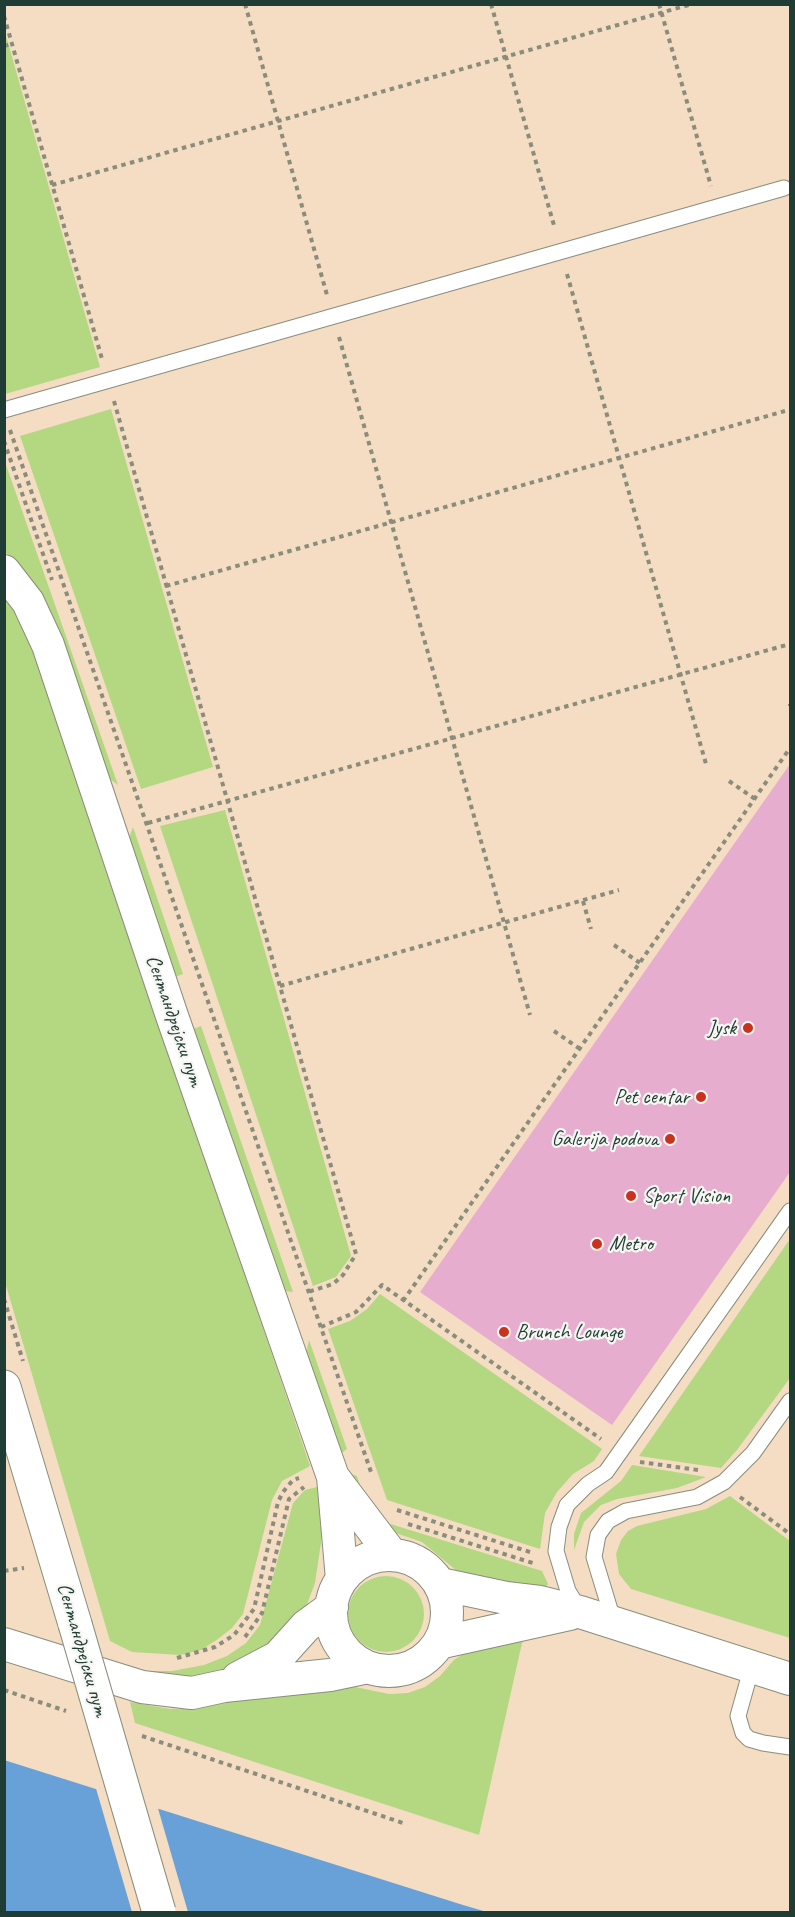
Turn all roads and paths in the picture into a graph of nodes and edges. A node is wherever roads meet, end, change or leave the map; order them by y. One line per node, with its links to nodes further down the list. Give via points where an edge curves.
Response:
1 (245, 4): 10 (path)
2 (491, 4): 9 (path)
3 (659, 4): 5 (path)
4 (692, 4): 5 (path)
5 (662, 13): 9 (path); 13 (path)
6 (4, 16): 7 (path)
7 (12, 44): 8 (path); 11 (path)
8 (4, 46)
9 (506, 57): 10 (path); 14 (path)
10 (278, 121): 11 (path); 15 (path)
11 (52, 185): 16 (path)
12 (784, 188): 13 (lane)
13 (717, 207): 14 (lane)
14 (561, 251): 15 (lane); 20 (path)
15 (333, 316): 16 (lane); 21 (path)
16 (108, 381): 18 (lane); 24 (path)
17 (785, 411): 20 (path)
18 (6, 415): 33 (path)
19 (4, 441): 23 (path)
20 (619, 458): 21 (path); 26 (path)
21 (391, 522): 24 (path); 27 (path)
22 (4, 571): 54 (street, Сентандрејски пут, via 28,602 48,645)
23 (54, 585)
24 (166, 586): 32 (path)
25 (790, 644): 26 (path)
26 (680, 673): 27 (path); 29 (path)
27 (452, 738): 32 (path); 36 (path)
28 (790, 748): 31 (path)
29 (706, 764)
30 (729, 781): 31 (path)
31 (755, 799): 39 (path)
32 (227, 801): 33 (path); 40 (path)
33 (148, 823): 45 (path)
34 (619, 890): 35 (path)
35 (582, 900): 36 (path); 37 (path)
36 (504, 922): 40 (path); 41 (path)
37 (591, 928)
38 (614, 945): 39 (path)
39 (640, 963): 43 (path)
40 (280, 986): 45 (path, via 356,1254 333,1284)
41 (530, 1015)
42 (554, 1031): 43 (path)
43 (580, 1048): 46 (path)
44 (790, 1211): 62 (lane, via 606,1473 567,1505 556,1551)
45 (308, 1292): 47 (path)
46 (403, 1301): 47 (path, via 382,1286 356,1312); 50 (path)
47 (321, 1327): 51 (path)
48 (4, 1387): 81 (main road, Сентандрејски пут, bridge)
49 (790, 1401): 67 (lane, via 753,1453 724,1482 708,1492 626,1511 608,1521 598,1535 594,1557)
50 (607, 1443)
51 (364, 1453): 54 (path); 55 (path)
52 (636, 1461): 53 (path)
53 (702, 1471)
54 (331, 1472): 60 (street); 65 (street); 68 (path, via 289,1499 262,1613); 71 (path, via 293,1480 283,1491 254,1609 234,1635 215,1647)
55 (372, 1474)
56 (735, 1493): 59 (path)
57 (392, 1508): 62 (path, via 541,1555)
58 (405, 1523): 62 (path, via 541,1566)
59 (790, 1534)
60 (392, 1555): 64 (street, via 420,1564); 65 (street, via 364,1561)
61 (35, 1566): 63 (path)
62 (563, 1569): 66 (lane, via 568,1591)
63 (4, 1571)
64 (440, 1584): 66 (street); 69 (street, via 448,1614)
65 (337, 1593): 73 (street, via 336,1636 355,1660); 75 (street, via 278,1657)
66 (580, 1612): 67 (street); 69 (street)
67 (614, 1623): 72 (street)
68 (241, 1642)
69 (439, 1643): 73 (street, via 429,1656 408,1667 384,1671)
70 (4, 1644): 75 (street, via 142,1687 192,1693)
71 (167, 1660)
72 (752, 1666): 74 (street); 79 (lane, via 738,1716 743,1733 749,1739)
73 (368, 1667): 75 (street)
74 (790, 1679)
75 (224, 1686)
76 (4, 1690): 77 (path)
77 (73, 1713)
78 (141, 1736): 80 (path)
79 (790, 1747)
80 (402, 1823)
81 (159, 1912)

